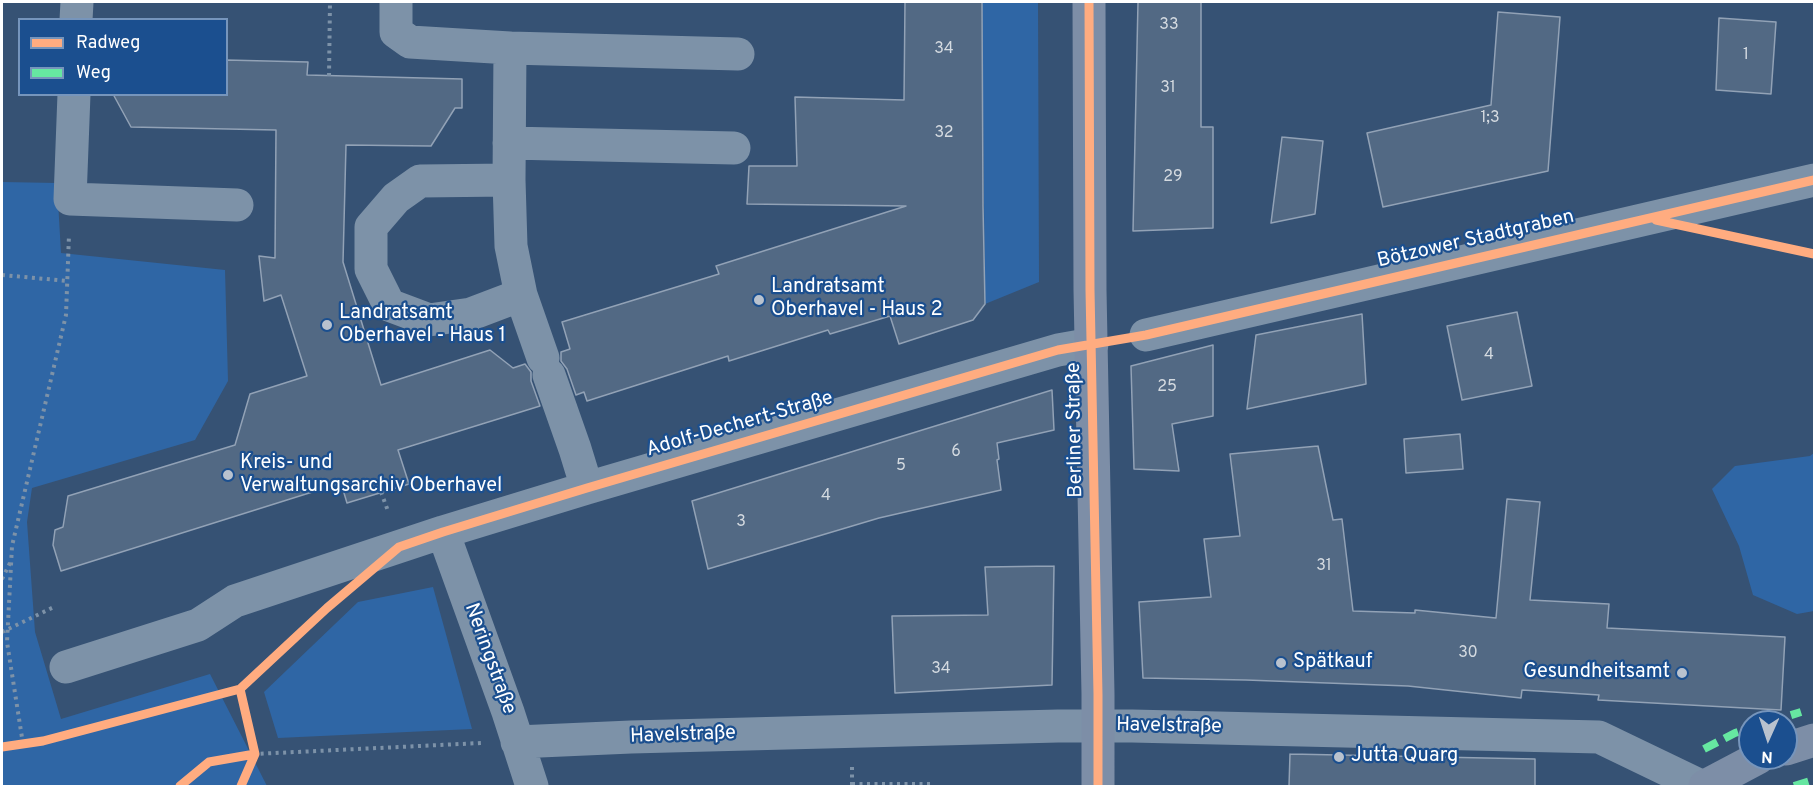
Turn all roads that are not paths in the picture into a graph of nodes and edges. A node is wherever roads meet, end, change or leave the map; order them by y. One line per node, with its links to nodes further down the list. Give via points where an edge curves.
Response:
1 (77, 2): 4 (street)
2 (396, 2): 5 (street, via 396,32 410,42)
3 (1089, 2): 15 (main road, Berliner Straße)
4 (76, 18)
5 (510, 48): 6 (street); 8 (street)
6 (738, 54)
7 (74, 96): 12 (street, via 70,199)
8 (509, 143): 9 (street); 10 (street)
9 (734, 148)
10 (509, 180): 13 (street, via 512,246); 13 (street, via 420,181 396,198 371,227 371,269 389,305 429,320 471,314)
11 (1815, 180): 14 (street, Bötzower Stadtgraben)
12 (237, 205)
13 (521, 295): 16 (street)
14 (1146, 335)
15 (1092, 344): 16 (street, Adolf-Dechert-Straße, via 1058,350); 19 (main road, Berliner Straße)
16 (587, 488): 17 (street, Adolf-Dechert-Straße)
17 (443, 532): 18 (street, Adolf-Dechert-Straße, via 235,601 198,625); 21 (street, Neringstraße, via 505,703)
18 (66, 667)
19 (1098, 726): 21 (street, Havelstraße); 25 (main road, Berliner Straße); 26 (street, Havelstraße, via 1599,737)
20 (1815, 740): 22 (main road)
21 (503, 743): 24 (street, Neringstraße)
22 (1798, 745)
23 (1738, 768): 26 (main road, Havelstraße)
24 (532, 786)
25 (1098, 786)
26 (1703, 786)

